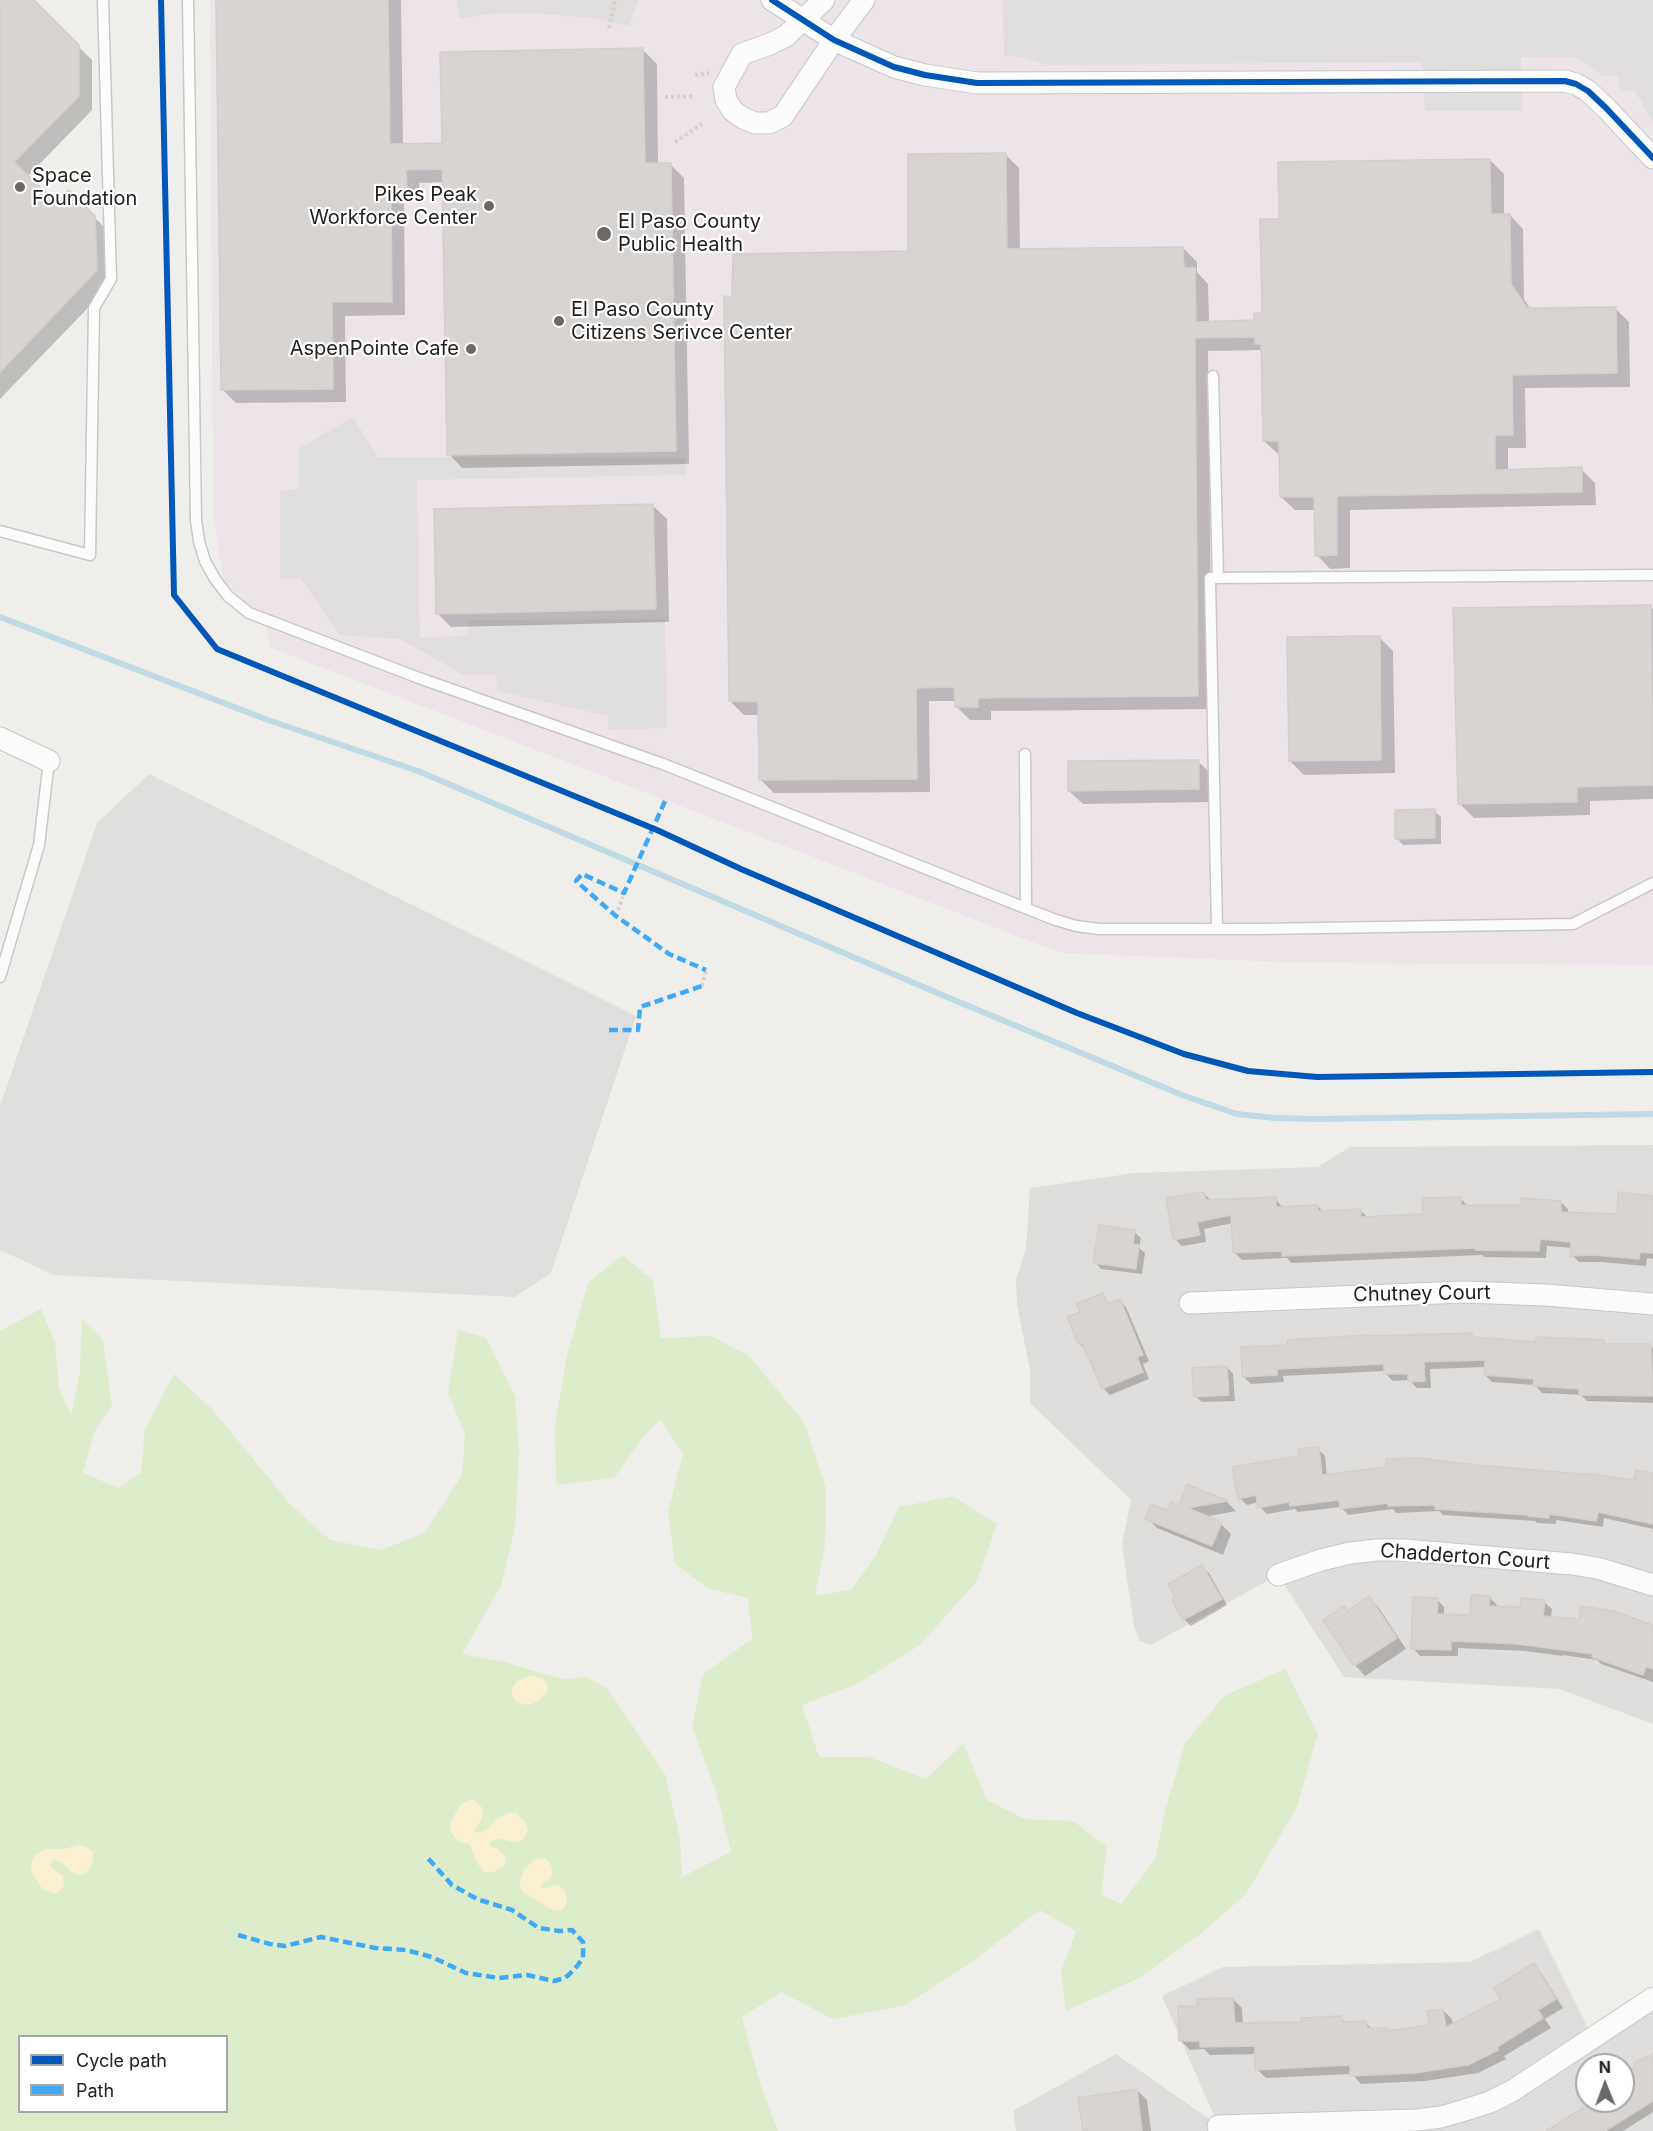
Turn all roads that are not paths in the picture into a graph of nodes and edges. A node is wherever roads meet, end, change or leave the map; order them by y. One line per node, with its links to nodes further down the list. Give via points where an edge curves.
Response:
1 (103, 0): 10 (lane, via 111,279 94,308 90,555)
2 (188, 0): 17 (lane, via 196,520 205,561 228,596 249,613 663,764)
3 (772, 0): 6 (street)
4 (824, 0): 6 (street)
5 (864, 0): 7 (street)
6 (802, 20): 7 (street); 7 (street, via 786,36 742,54 734,67 724,87 726,100 743,118 769,123 783,116)
7 (834, 40): 8 (street, via 894,67 977,83 1564,81 1588,91)
8 (1653, 159)
9 (1213, 376): 12 (lane)
10 (0, 531)
11 (1653, 575): 12 (lane)
12 (1218, 578): 18 (lane, via 1210,578)
13 (0, 738): 15 (street)
14 (1025, 754): 17 (lane)
15 (49, 761): 19 (lane, via 39,845)
16 (1653, 883): 18 (lane, via 1573,924)
17 (1026, 908): 18 (lane, via 1076,926 1099,929)
18 (1217, 929)
19 (0, 977)
20 (1190, 1304): 21 (street, Chutney Court, via 1464,1292)
21 (1653, 1304)
22 (1278, 1575): 23 (street, Chadderton Court, via 1350,1553 1404,1550 1572,1564)
23 (1653, 1585)
24 (1653, 1998): 25 (street, via 1512,2091 1465,2110 1416,2120)
25 (1218, 2126)

